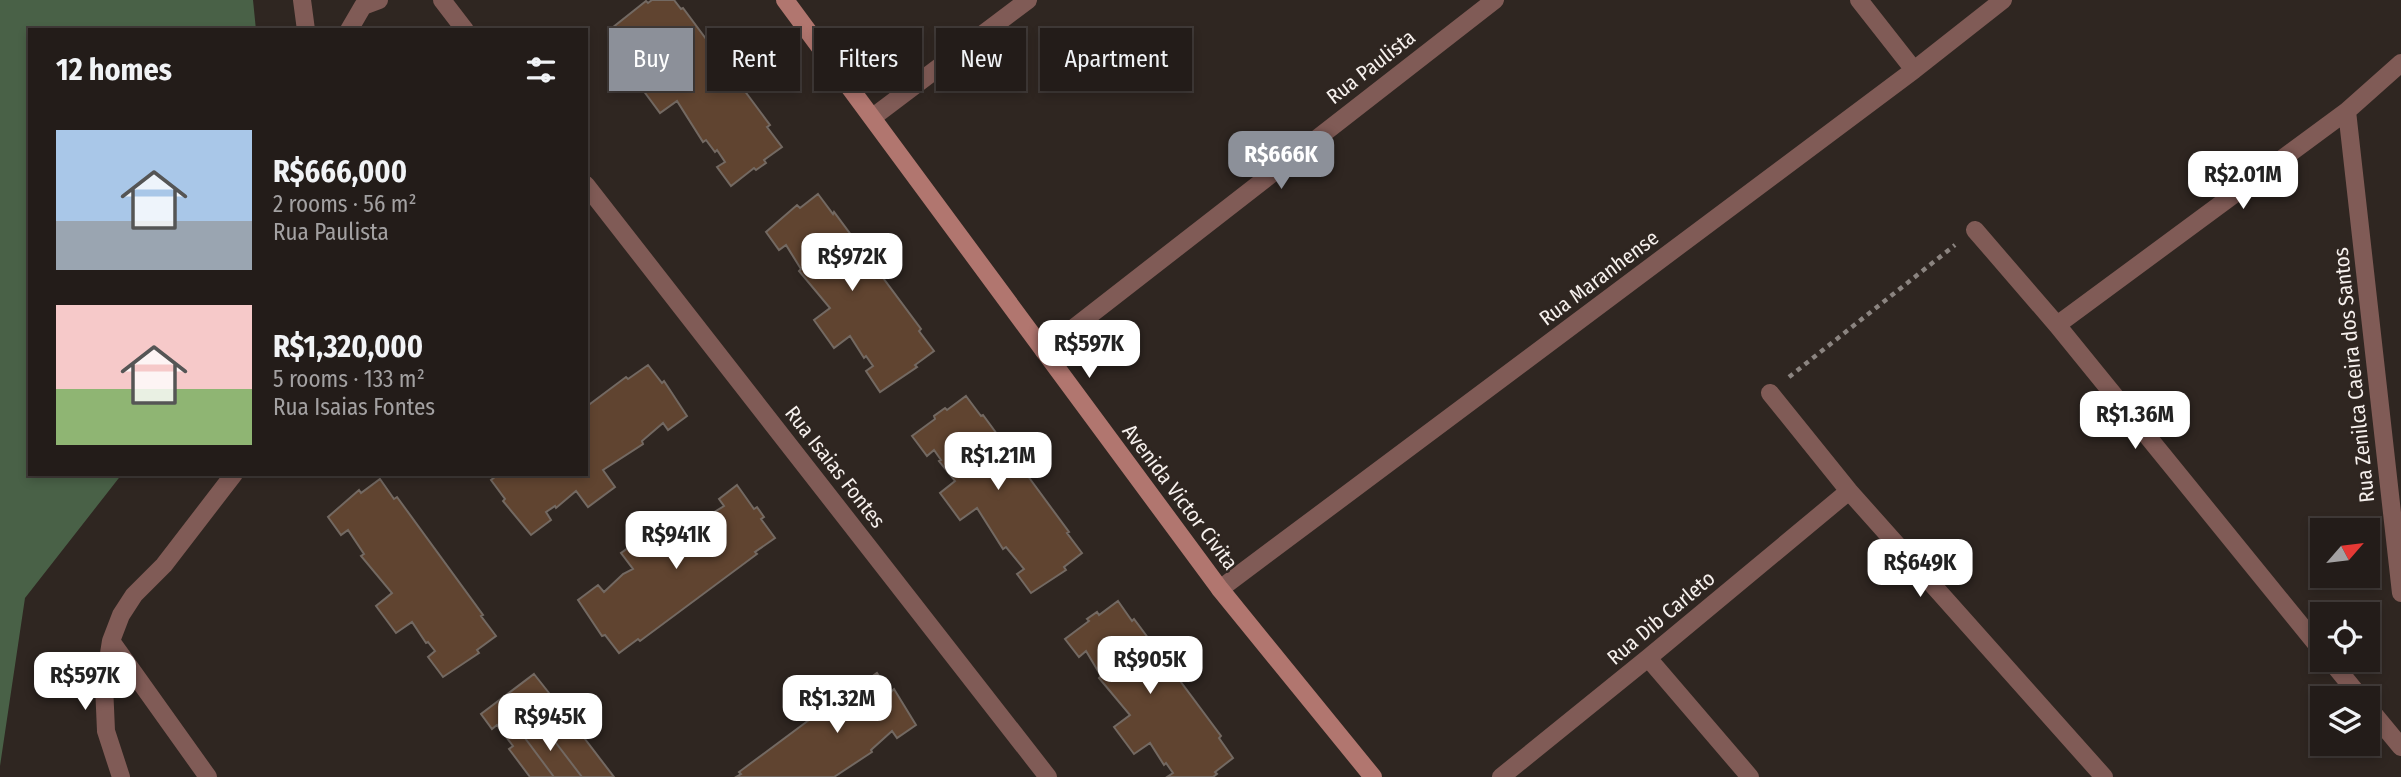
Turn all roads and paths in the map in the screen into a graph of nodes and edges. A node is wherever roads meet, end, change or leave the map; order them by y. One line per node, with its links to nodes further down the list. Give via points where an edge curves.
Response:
1 (302, 0): 9 (street)
2 (379, 0): 10 (street, via 363,6)
3 (442, 0): 11 (street)
4 (785, 0): 15 (main road, Avenida Victor Civita)
5 (1028, 0): 15 (street)
6 (1494, 0): 19 (street, Rua Paulista)
7 (1859, 0): 13 (street)
8 (2003, 0): 13 (street, Rua Maranhense)
9 (306, 28)
10 (350, 28)
11 (464, 28)
12 (2401, 63): 14 (street)
13 (1914, 70): 23 (street, Rua Maranhense)
14 (2347, 111): 18 (street); 24 (street, Rua Zenilca Caeira dos Santos)
15 (873, 117): 19 (main road, Avenida Victor Civita)
16 (588, 188): 34 (street, Rua Isaias Fontes)
17 (1975, 230): 18 (street); 20 (path)
18 (2057, 325): 25 (street)
19 (1044, 351): 23 (main road, Avenida Victor Civita)
20 (1770, 393): 22 (street)
21 (231, 476): 26 (street, via 164,565 134,595)
22 (1849, 491): 27 (street, Rua Dib Carleto); 38 (street)
23 (1220, 589): 35 (main road, Avenida Victor Civita)
24 (2401, 593)
25 (2310, 636)
26 (111, 641): 32 (street, via 104,685 105,718); 33 (street)
27 (1648, 658): 36 (street, Rua Dib Carleto); 37 (street)
28 (2340, 672): 29 (street)
29 (2351, 686)
30 (2380, 721): 31 (street)
31 (2401, 747)
32 (121, 777)
33 (208, 777)
34 (1048, 777)
35 (1373, 777)
36 (1501, 777)
37 (1750, 777)
38 (2104, 777)

